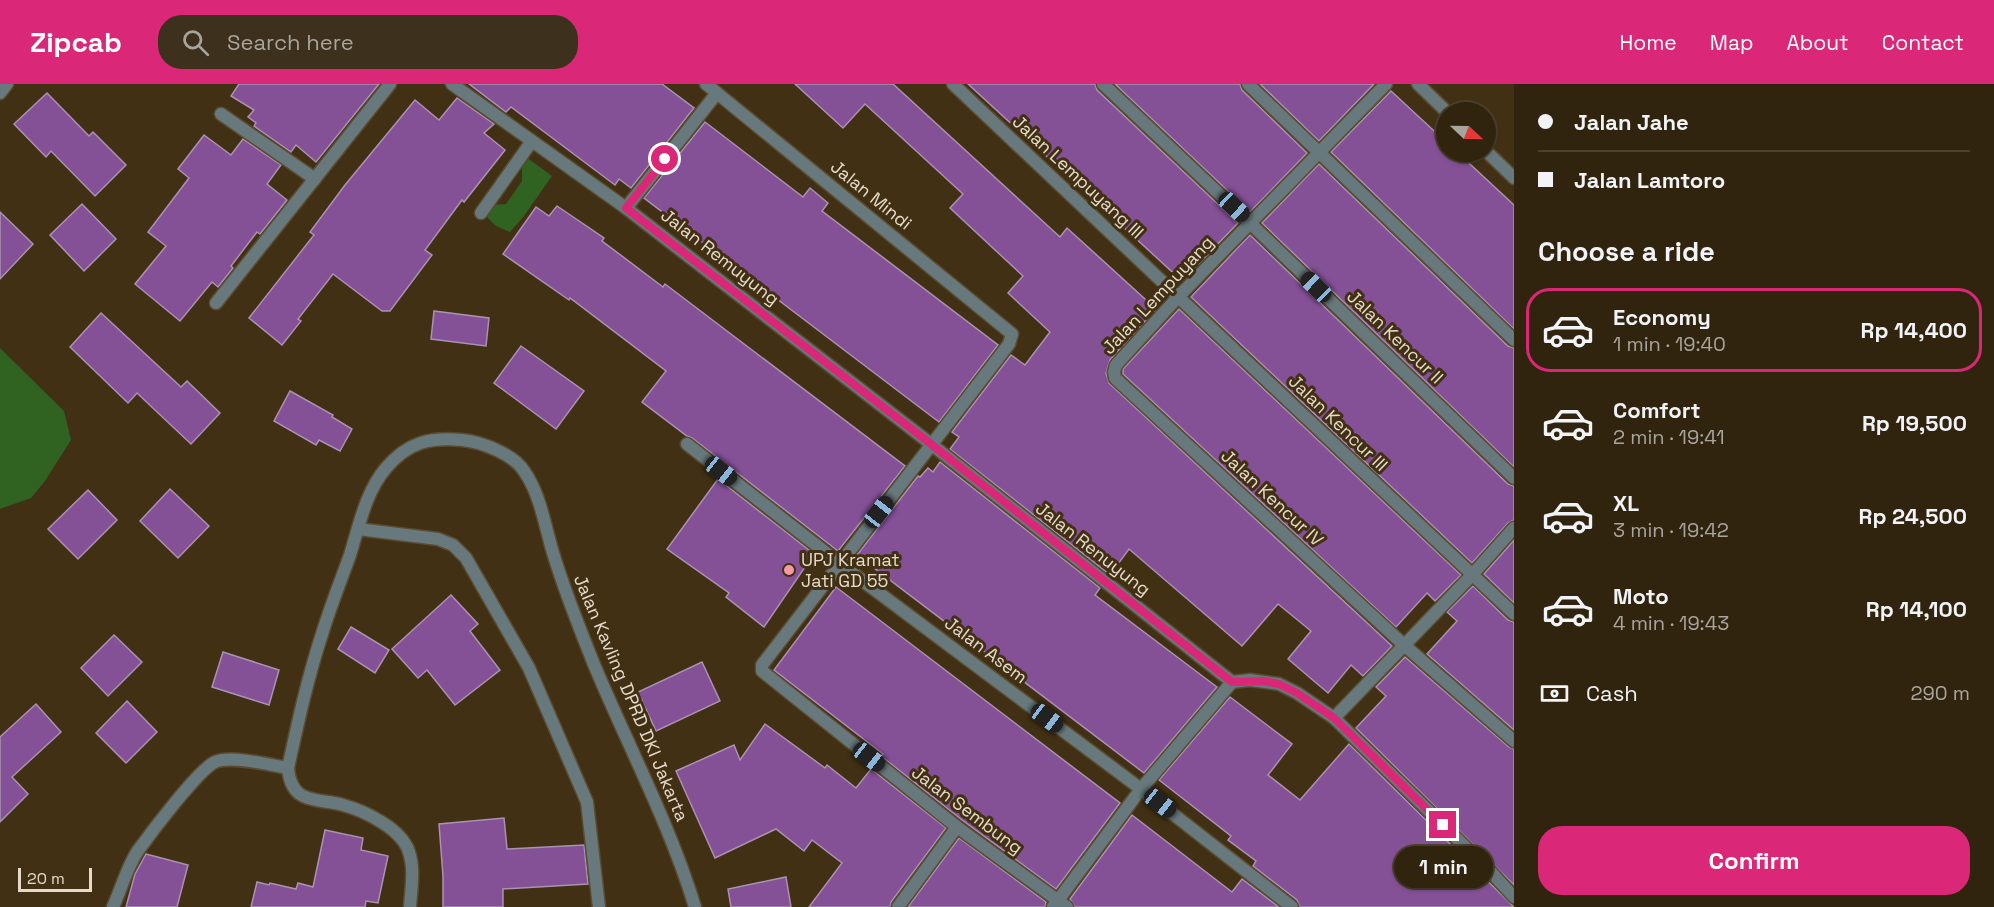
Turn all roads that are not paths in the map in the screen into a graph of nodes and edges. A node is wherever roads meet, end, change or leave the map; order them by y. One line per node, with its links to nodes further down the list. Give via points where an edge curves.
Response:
1 (7, 84): 10 (street)
2 (390, 84): 18 (street)
3 (452, 84): 14 (street, Jalan Remuyung)
4 (706, 84): 11 (street, Jalan Mindi)
5 (953, 84): 22 (street, Jalan Lempuyang III)
6 (1103, 84): 21 (street, Jalan Kencur II)
7 (1248, 84): 15 (street)
8 (1386, 84): 15 (street, Jalan Lempuyang)
9 (1418, 84): 12 (street)
10 (0, 93)
11 (717, 93): 19 (street); 27 (street, Jalan Mindi, via 1012,334 1010,344)
12 (1437, 102)
13 (221, 114): 18 (street)
14 (532, 141): 19 (street, Jalan Remuyung); 20 (street)
15 (1320, 152): 21 (street, Jalan Lempuyang); 24 (street)
16 (1496, 161): 17 (street)
17 (1514, 178)
18 (315, 179): 23 (street)
19 (626, 208): 27 (street, Jalan Remuyung)
20 (480, 213)
21 (1250, 223): 22 (street, Jalan Lempuyang); 28 (street, Jalan Kencur II)
22 (1179, 296): 25 (street, Jalan Lempuyang, via 1116,365); 32 (street, Jalan Kencur III)
23 (216, 303)
24 (1514, 340)
25 (1115, 378): 34 (street, Jalan Kencur IV)
26 (687, 444): 31 (street, Jalan Asem)
27 (931, 444): 31 (street); 35 (street, Jalan Renuyung)
28 (1514, 478)
29 (1514, 528): 32 (street)
30 (358, 529): 38 (street, Jalan Kavling DPRD DKI Jakarta, via 323,629); 45 (street, via 438,539 453,544 466,558 529,668 587,802); 46 (street, Jalan Kavling DPRD DKI Jakarta, via 386,468 420,442 470,441 495,450 521,468 534,490 554,558 594,666 683,866)
31 (839, 563): 39 (street, Jalan Asem); 40 (street, Jalan Sembung, via 762,665 762,671)
32 (1472, 575): 33 (street, Jalan Kencur III); 34 (street)
33 (1514, 614)
34 (1404, 645): 36 (street); 37 (street, Jalan Kencur IV)
35 (1232, 682): 36 (street, via 1279,684); 39 (street)
36 (1334, 718): 41 (street)
37 (1514, 741)
38 (288, 768): 43 (street, via 249,760 217,761 202,771 136,854); 44 (street, via 294,787 303,795 371,816 399,837 409,850 413,869)
39 (1141, 789): 42 (street); 48 (street, Jalan Asem)
40 (957, 826): 42 (street, Jalan Sembung); 47 (street)
41 (1514, 897)
42 (1060, 905)
43 (113, 907)
44 (410, 907)
45 (599, 907)
46 (695, 907)
47 (898, 907)
48 (1292, 907)

